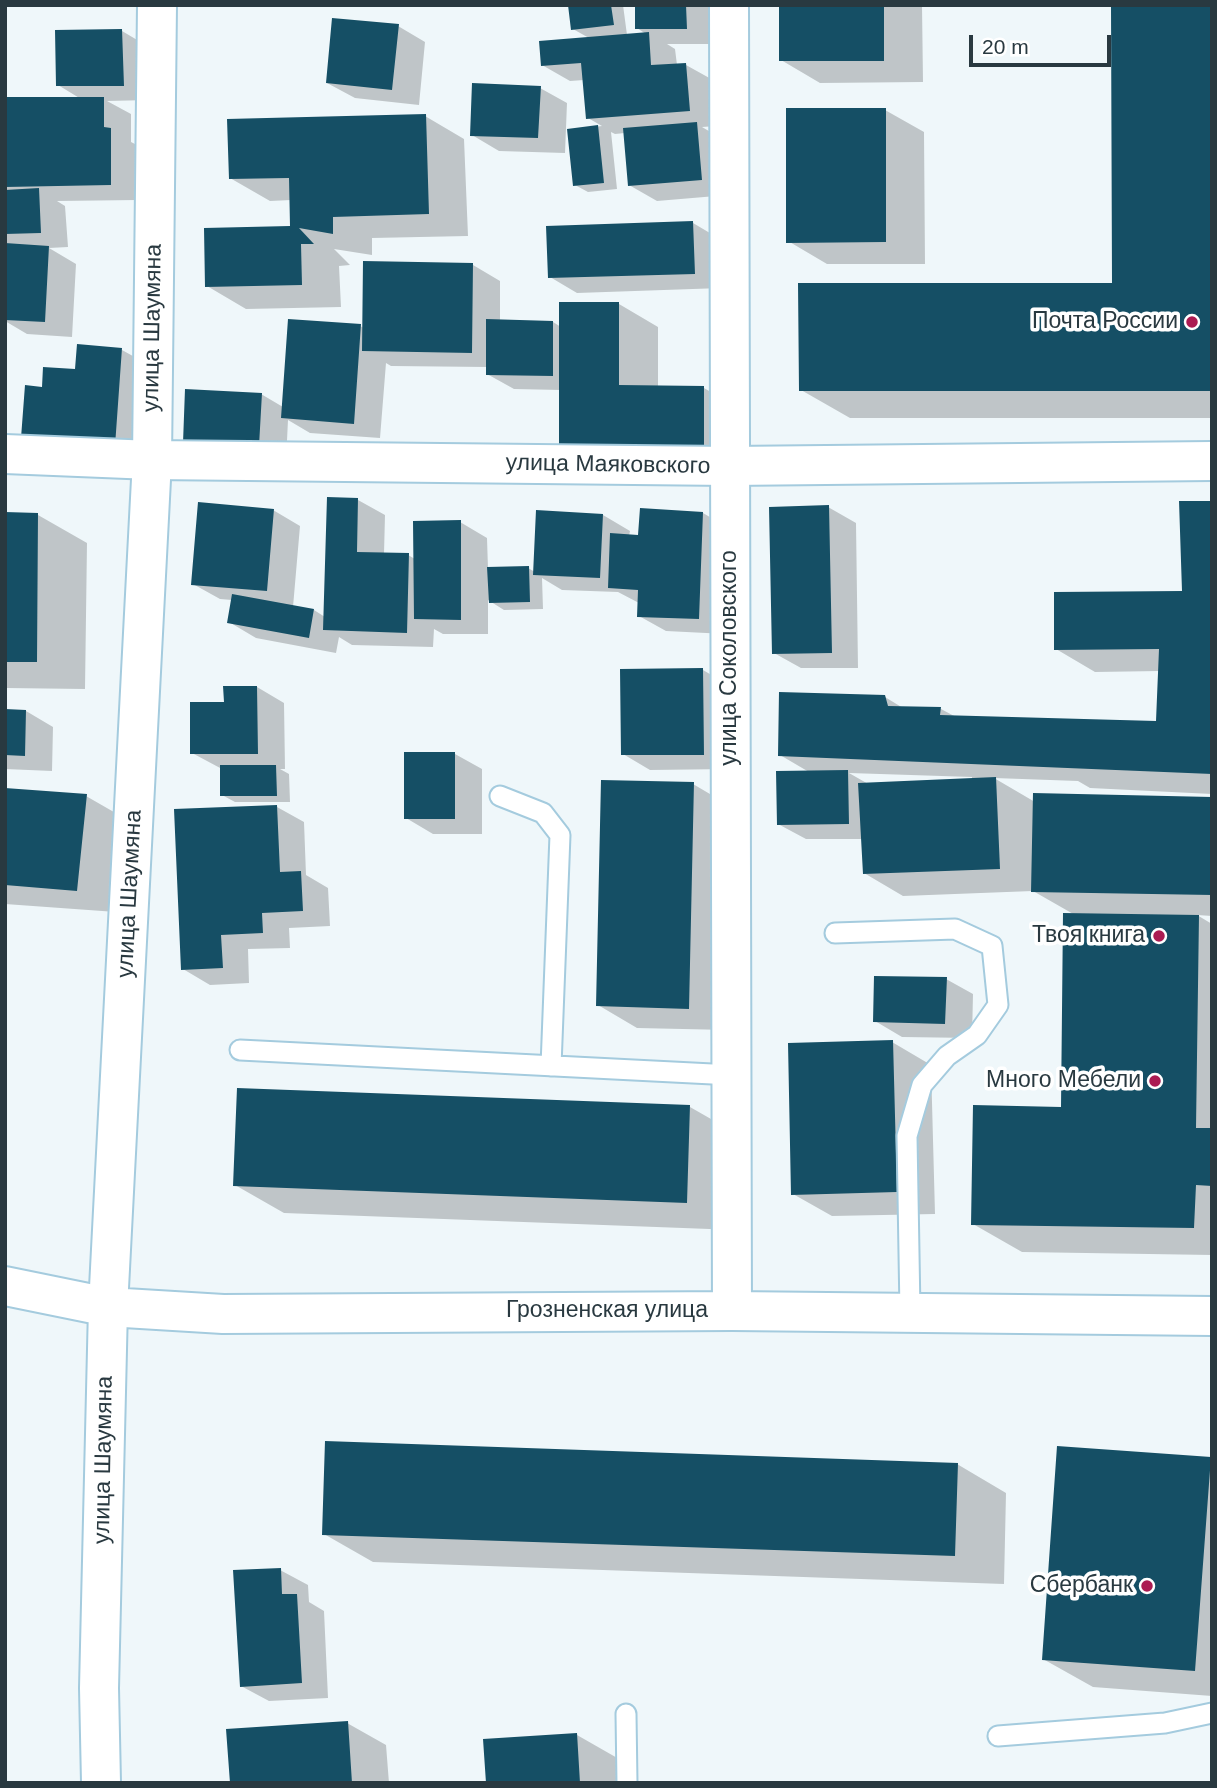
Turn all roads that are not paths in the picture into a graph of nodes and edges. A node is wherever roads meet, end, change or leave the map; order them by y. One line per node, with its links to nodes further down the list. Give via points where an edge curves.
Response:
1 (157, 5): 4 (street, улица Шаумяна)
2 (729, 5): 6 (street, улица Соколовского)
3 (5, 454): 4 (street, улица Маяковского)
4 (152, 460): 6 (street, улица Маяковского); 13 (street, улица Шаумяна)
5 (1212, 461): 6 (street, улица Маяковского)
6 (730, 466): 11 (street, улица Соколовского)
7 (500, 796): 10 (lane, via 543,813 560,835)
8 (835, 933): 15 (lane, via 955,929 992,946 998,1005 976,1035 947,1055 922,1085 907,1136)
9 (240, 1050): 10 (lane)
10 (551, 1066): 11 (lane)
11 (732, 1075): 14 (street, улица Соколовского)
12 (5, 1286): 13 (street, Грозненская улица)
13 (108, 1307): 14 (street, Грозненская улица, via 223,1314); 20 (street, улица Шаумяна)
14 (732, 1311): 15 (street, Грозненская улица)
15 (910, 1312): 16 (street, Грозненская улица)
16 (1212, 1316)
17 (1212, 1713): 19 (lane, via 1165,1723)
18 (626, 1714): 21 (lane)
19 (998, 1736)
20 (101, 1783)
21 (627, 1783)

